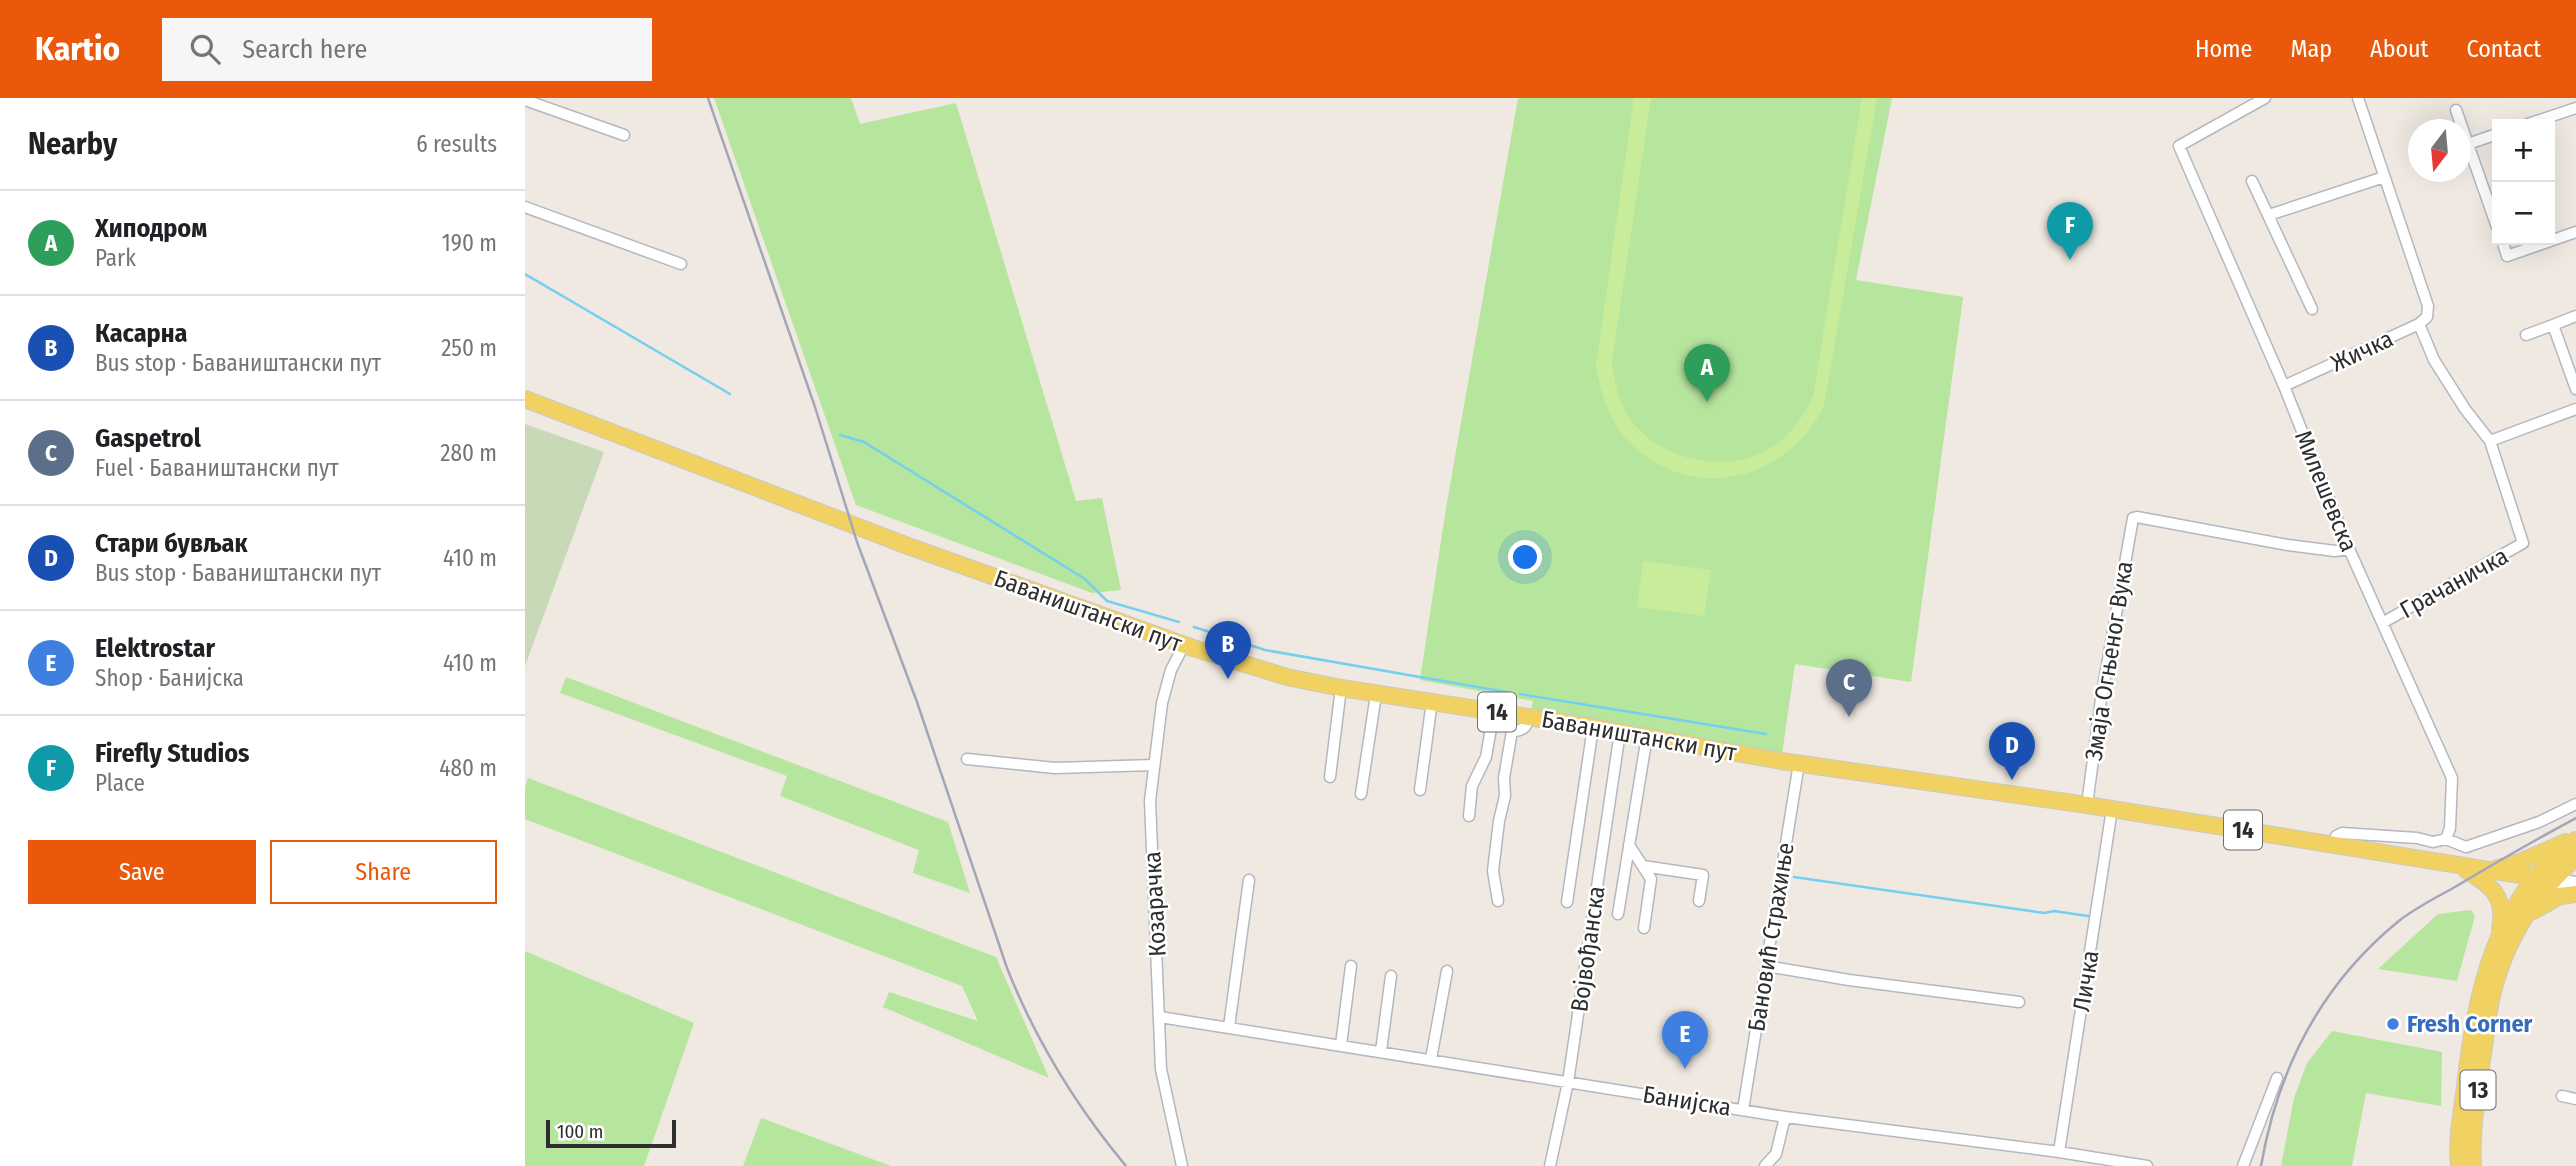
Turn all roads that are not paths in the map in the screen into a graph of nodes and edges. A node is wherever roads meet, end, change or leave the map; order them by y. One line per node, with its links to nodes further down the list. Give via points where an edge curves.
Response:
1 (2265, 98): 27 (street, Милешевска, via 2179,146)
2 (2358, 98): 12 (street)
3 (525, 100): 8 (street)
4 (2576, 108): 7 (street)
5 (2456, 110): 6 (street)
6 (2459, 119)
7 (2543, 119)
8 (624, 135)
9 (2492, 136): 10 (street)
10 (2471, 143)
11 (2471, 153): 15 (street)
12 (2385, 177): 16 (street); 24 (street, Жичка, via 2428,306 2427,317)
13 (2252, 181): 16 (street)
14 (525, 207): 21 (street)
15 (2492, 213)
16 (2269, 215): 22 (street)
17 (2576, 232): 18 (street)
18 (2555, 239)
19 (2504, 245): 20 (street, via 2507,256)
20 (2539, 245)
21 (681, 264)
22 (2312, 309)
23 (2576, 316): 25 (street)
24 (2419, 324): 27 (street, Жичка); 31 (street, via 2434,360)
25 (2553, 325): 26 (street); 28 (street)
26 (2526, 335)
27 (2284, 387): 32 (street, Милешевска)
28 (2576, 389)
29 (525, 399): 34 (main road, Баваништански пут / 14, via 908,546)
30 (2576, 409): 31 (street)
31 (2490, 441): 33 (street, Грачаничка, via 2523,543)
32 (2349, 549): 33 (street, Милешевска); 50 (street, Змаја Огњеног Вука, via 2288,545 2133,518)
33 (2384, 622): 53 (street, Милешевска, via 2452,778)
34 (1184, 645): 35 (main road, Баваништански пут / 14, via 1276,674); 45 (street, Козарачка, via 1171,670 1163,702)
35 (1341, 688): 36 (main road, Баваништански пут / 14); 46 (street)
36 (1375, 694): 37 (main road, Баваништански пут / 14); 48 (street)
37 (1432, 701): 38 (main road, Баваништански пут / 14); 47 (street)
38 (1494, 711): 39 (main road, Баваништански пут / 14); 52 (street, via 1486,757 1472,786)
39 (1529, 717): 40 (main road, Баваништански пут / 14); 65 (street, via 1521,731 1512,731 1504,778 1493,872)
40 (1593, 727): 41 (main road, Баваништански пут / 14); 67 (street)
41 (1620, 732): 42 (main road, Баваништански пут / 14); 83 (street, Војвођанска)
42 (1647, 736): 44 (main road, Баваништански пут / 14); 55 (street)
43 (967, 758): 45 (street, via 1055,768)
44 (1799, 763): 50 (main road, Баваништански пут / 14); 73 (street, Бановић Страхиње)
45 (1154, 765): 77 (street, Козарачка, via 1150,801)
46 (1329, 777)
47 (1420, 790)
48 (1361, 794)
49 (2576, 804): 53 (street, via 2476,845 2459,846)
50 (2087, 805): 51 (main road, Баваништански пут / 14)
51 (2112, 809): 56 (main road, Баваништански пут / 14); 88 (street, Личка)
52 (1469, 816)
53 (2446, 839): 56 (street, via 2433,842 2342,833 2336,836)
54 (2576, 839): 60 (main road); 61 (main road, 13)
55 (1629, 845): 58 (street); 68 (street)
56 (2334, 846): 59 (main road, Баваништански пут / 14)
57 (2576, 858): 61 (main road, 13)
58 (1643, 866): 66 (street, via 1703,875); 69 (street, via 1651,879)
59 (2462, 867): 60 (main road, 14); 71 (main road, via 2497,894 2502,915)
60 (2490, 871): 61 (main road, 14)
61 (2544, 879): 63 (street); 70 (main road, 13); 71 (main road, 13)
62 (1249, 880): 78 (street)
63 (2576, 884)
64 (2576, 894): 70 (main road, via 2546,902)
65 (1498, 901)
66 (1699, 901)
67 (1567, 902)
68 (1618, 914)
69 (1644, 928)
70 (2515, 934): 95 (main road, 13, via 2491,1002 2472,1127)
71 (2498, 935): 94 (main road, 13, via 2476,1012)
72 (1351, 966): 79 (street)
73 (1766, 966): 76 (street); 86 (street, Бановић Страхиње)
74 (1447, 971): 81 (street)
75 (1391, 976): 80 (street)
76 (2019, 1003)
77 (1160, 1017): 78 (street, Банијска); 89 (street, Козарачка, via 1161,1069)
78 (1230, 1027): 79 (street, Банијска)
79 (1341, 1045): 80 (street, Банијска)
80 (1381, 1051): 81 (street, Банијска)
81 (1431, 1059): 83 (street, Банијска)
82 (2277, 1078): 93 (street)
83 (1568, 1082): 86 (street, Банијска); 90 (street, Војвођанска)
84 (2562, 1096): 85 (street)
85 (2576, 1099)
86 (1743, 1110): 87 (street, Банијска)
87 (1785, 1116): 88 (street, Банијска); 91 (street, via 1776,1154)
88 (2059, 1152): 92 (street, Банијска)
89 (1182, 1166)
90 (1550, 1166)
91 (1765, 1166)
92 (2147, 1166)
93 (2243, 1166)
94 (2459, 1166)
95 (2473, 1166)

